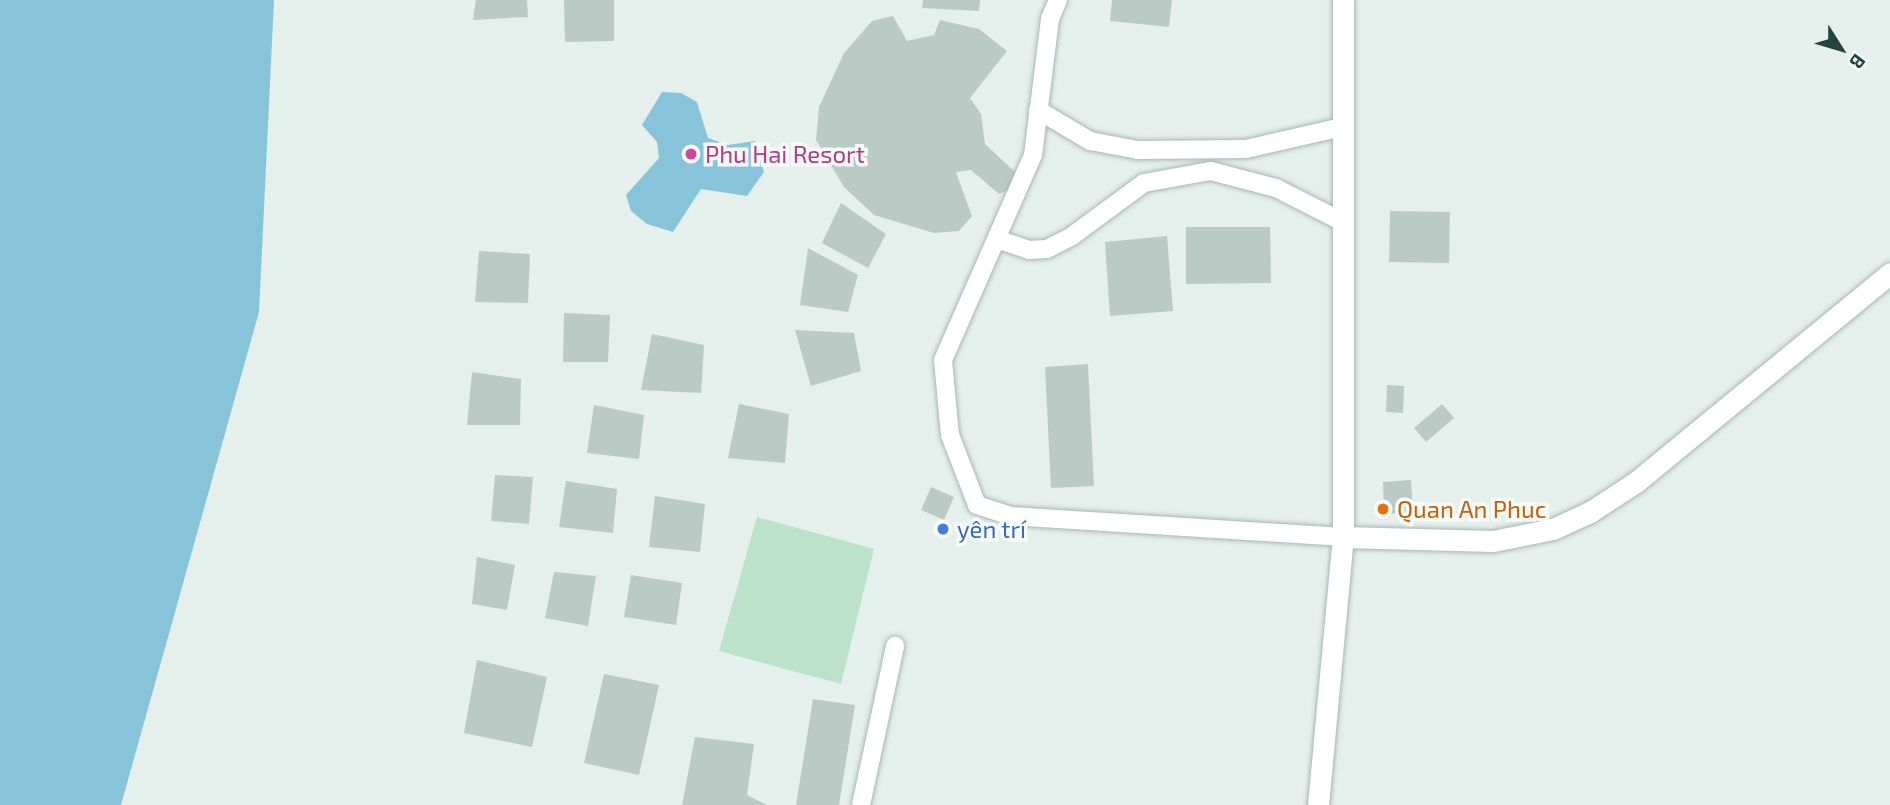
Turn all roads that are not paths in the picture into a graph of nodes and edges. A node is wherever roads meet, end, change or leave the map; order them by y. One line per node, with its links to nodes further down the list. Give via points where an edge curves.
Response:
1 (1058, 0): 3 (lane, via 1050,19)
2 (1343, 0): 4 (street)
3 (1038, 110): 4 (lane, via 1090,141 1138,150 1246,149); 6 (lane, via 1033,155)
4 (1342, 127): 5 (street)
5 (1343, 222): 6 (lane, via 1276,188 1211,171 1144,183 1072,236 1046,249 1029,250); 8 (street)
6 (997, 239): 8 (lane, via 943,360 950,435 977,505 1010,516)
7 (1890, 273): 8 (street, via 1636,482 1590,512 1553,528 1493,541)
8 (1343, 537): 11 (street)
9 (895, 646): 10 (lane)
10 (861, 805)
11 (1318, 805)

